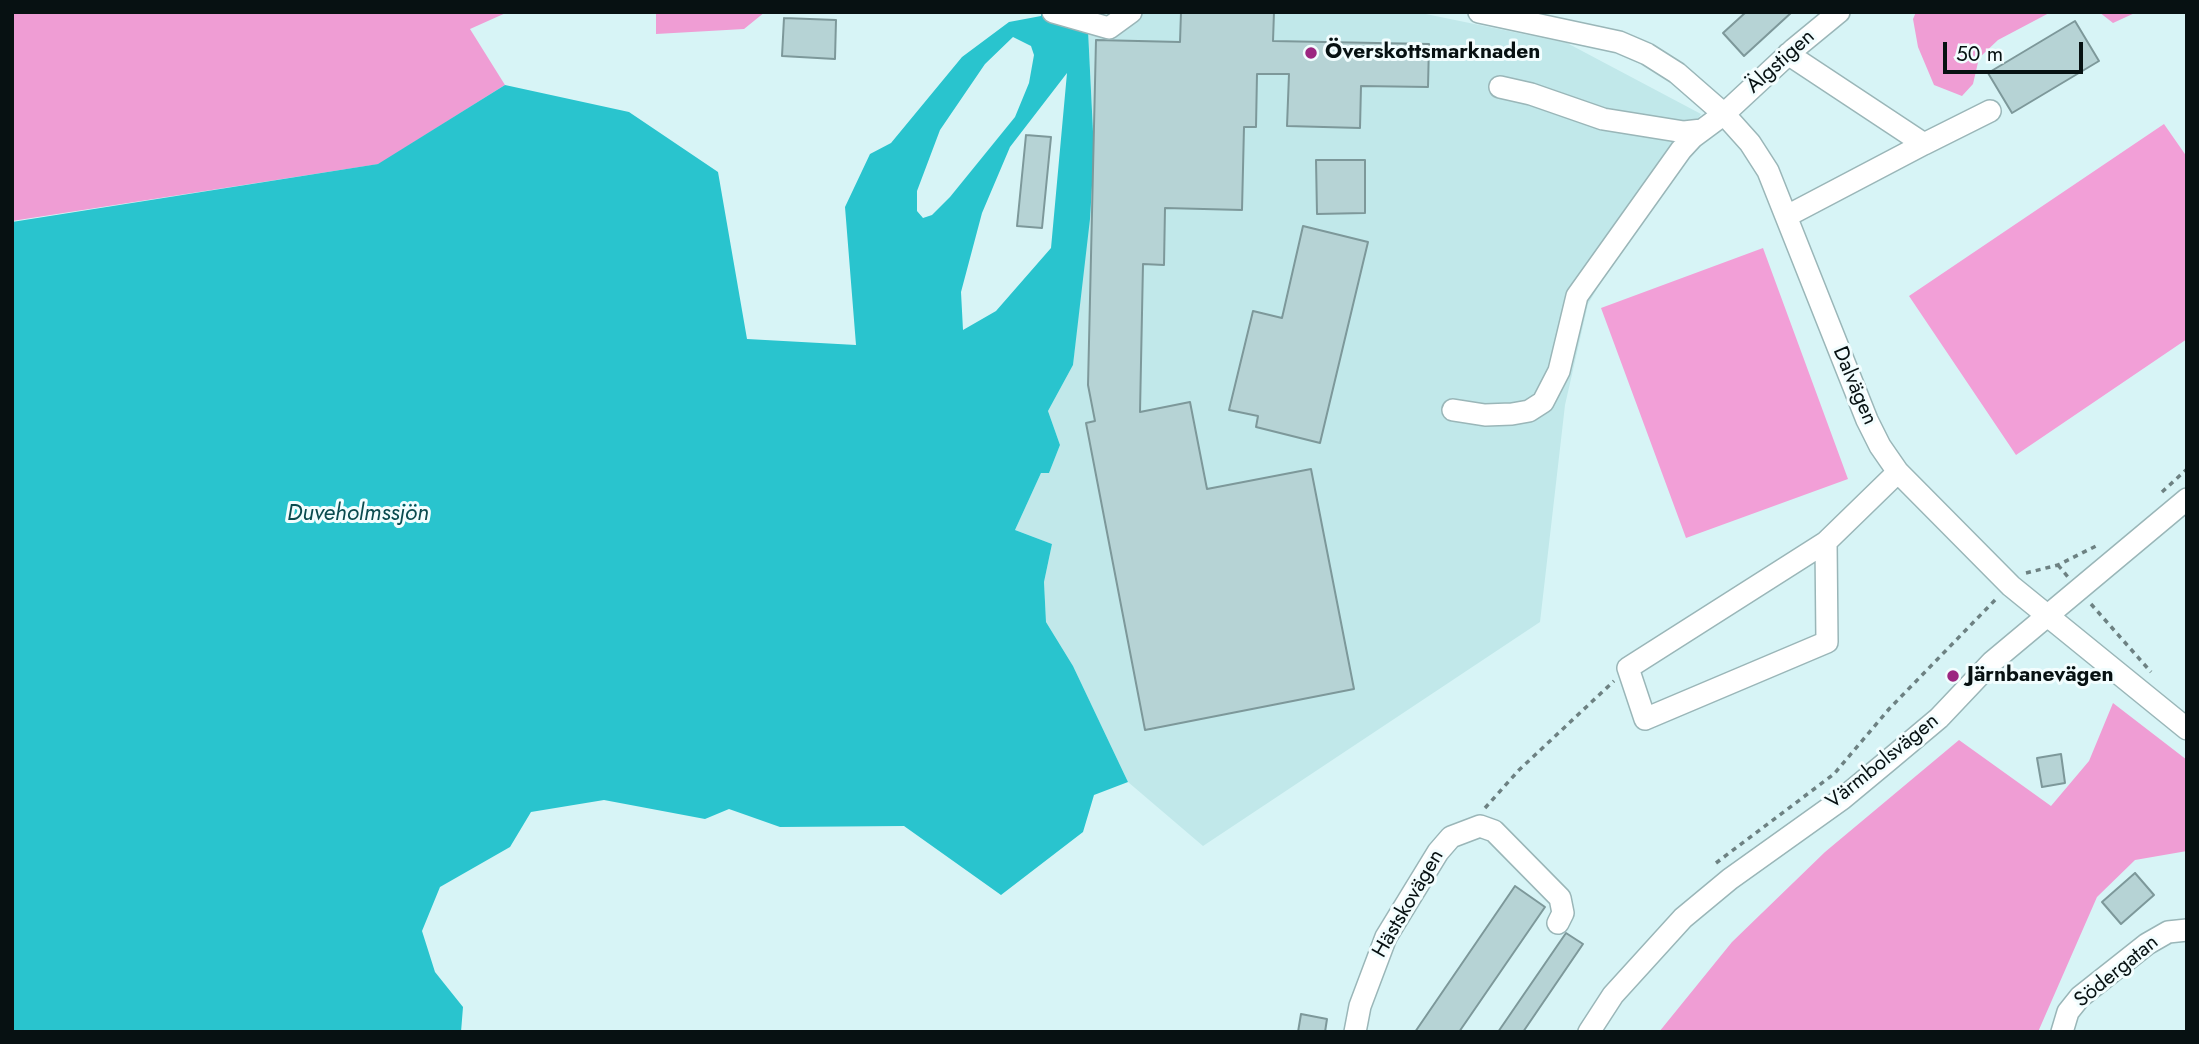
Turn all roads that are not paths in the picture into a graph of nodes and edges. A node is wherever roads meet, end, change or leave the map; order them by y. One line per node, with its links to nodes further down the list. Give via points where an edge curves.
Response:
1 (1053, 12): 2 (street, via 1109,28)
2 (1131, 12)
3 (1479, 12): 8 (street, Dalvägen, via 1619,42 1677,73)
4 (1839, 12): 5 (street, Älgstigen)
5 (1788, 54): 8 (street, Älgstigen); 10 (street)
6 (1500, 87): 9 (street, via 1603,118 1684,132)
7 (1990, 111): 10 (street)
8 (1724, 114): 9 (street); 11 (street, Dalvägen, via 1768,171)
9 (1702, 130): 12 (street, via 1681,150 1589,275 1573,308 1556,380 1543,402 1512,414)
10 (1924, 144): 11 (street)
11 (1787, 216): 13 (street, Dalvägen, via 1863,410)
12 (1453, 410)
13 (1898, 472): 15 (street); 16 (street, Dalvägen, via 2011,586)
14 (2187, 499): 16 (street, Värmbolsvägen)
15 (1826, 542): 15 (street, via 1827,642 1645,719 1628,668)
16 (2048, 616): 17 (street); 21 (street, Värmbolsvägen, via 1842,799 1683,918 1613,995)
17 (2187, 729)
18 (1558, 923): 20 (street, Hästskovägen, via 1563,913 1560,898 1494,831 1467,828 1438,852 1386,937 1364,992)
19 (2187, 930): 22 (street, Södergatan, via 2168,932 2147,944 2080,997 2068,1012)
20 (1355, 1032)
21 (1590, 1032)
22 (2062, 1032)

